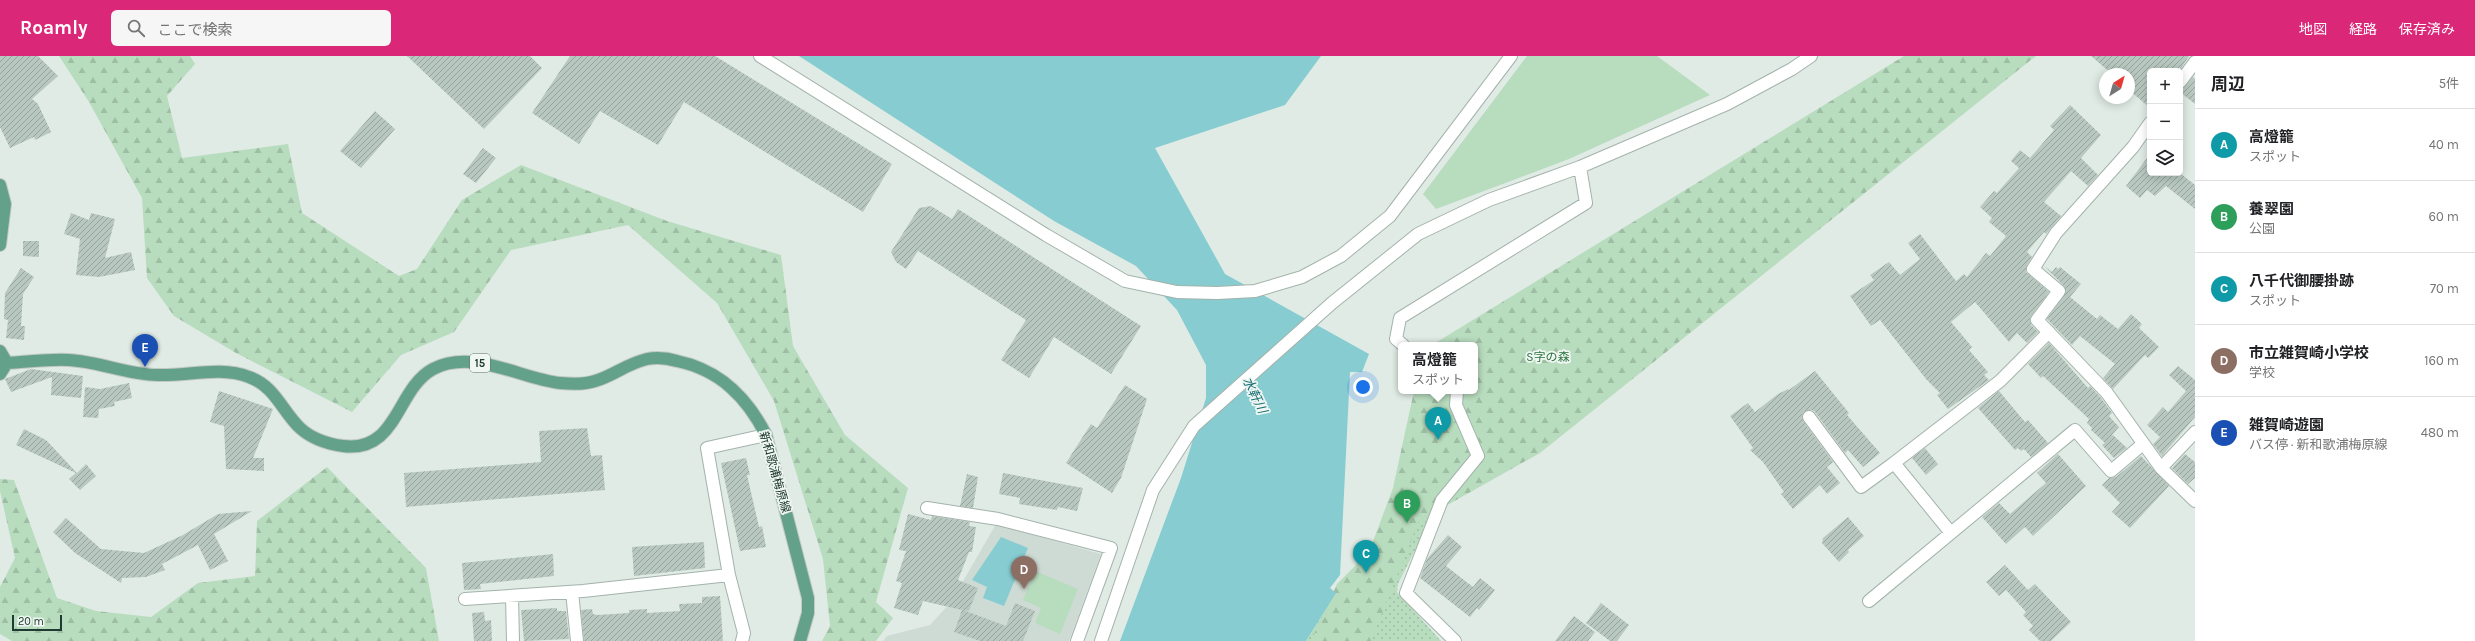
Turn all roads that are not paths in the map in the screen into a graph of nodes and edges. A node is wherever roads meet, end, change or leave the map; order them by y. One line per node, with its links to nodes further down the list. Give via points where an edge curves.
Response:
1 (760, 56): 2 (street, via 1046,235 1125,281 1177,292 1217,293 1255,292 1302,277 1341,256 1390,216)
2 (1511, 56)
3 (1811, 56): 7 (street, via 1727,104)
4 (2195, 62): 5 (street)
5 (2183, 78)
6 (2147, 127): 10 (street, via 2133,147 2056,232 2033,269 2059,291 2037,320)
7 (1580, 167): 11 (street, via 1586,203 1400,318 1396,339); 35 (street, via 1489,200 1418,234 1332,303 1194,426 1153,490)
8 (0, 185): 9 (main road, via 5,204)
9 (0, 245)
10 (2049, 332): 19 (street, via 2107,393); 20 (street, via 2000,381)
11 (1400, 342)
12 (0, 350): 13 (main road)
13 (7, 363): 14 (main road); 18 (main road, 新和歌浦梅原線 / 15, via 68,360 156,375 226,372 250,377 274,393 300,428 324,443 346,447 370,443 388,430 420,378 434,368 445,365 490,364 546,382 575,384 594,381 647,359 663,358 706,370 727,383 756,414)
14 (0, 374)
15 (1457, 394): 36 (street, via 1456,405 1478,456 1442,500 1406,593)
16 (1809, 417): 20 (street, via 1861,487)
17 (2195, 432): 21 (street)
18 (766, 435): 25 (street, via 707,448); 33 (main road, 新和歌浦梅原線 / 15, via 808,598 808,613)
19 (2143, 444): 21 (street); 24 (street, via 2111,471 2075,430)
20 (1890, 466): 24 (street, via 1894,463)
21 (2161, 468): 22 (street)
22 (2195, 501)
23 (927, 508): 34 (street, via 998,519 1111,548)
24 (1951, 533): 29 (street)
25 (729, 575): 26 (street); 32 (street, via 744,633)
26 (572, 592): 27 (street); 31 (street)
27 (512, 596): 28 (street); 30 (street)
28 (465, 599)
29 (1869, 601)
30 (513, 641)
31 (577, 641)
32 (742, 641)
33 (800, 641)
34 (1077, 641)
35 (1101, 641)
36 (1455, 641)

